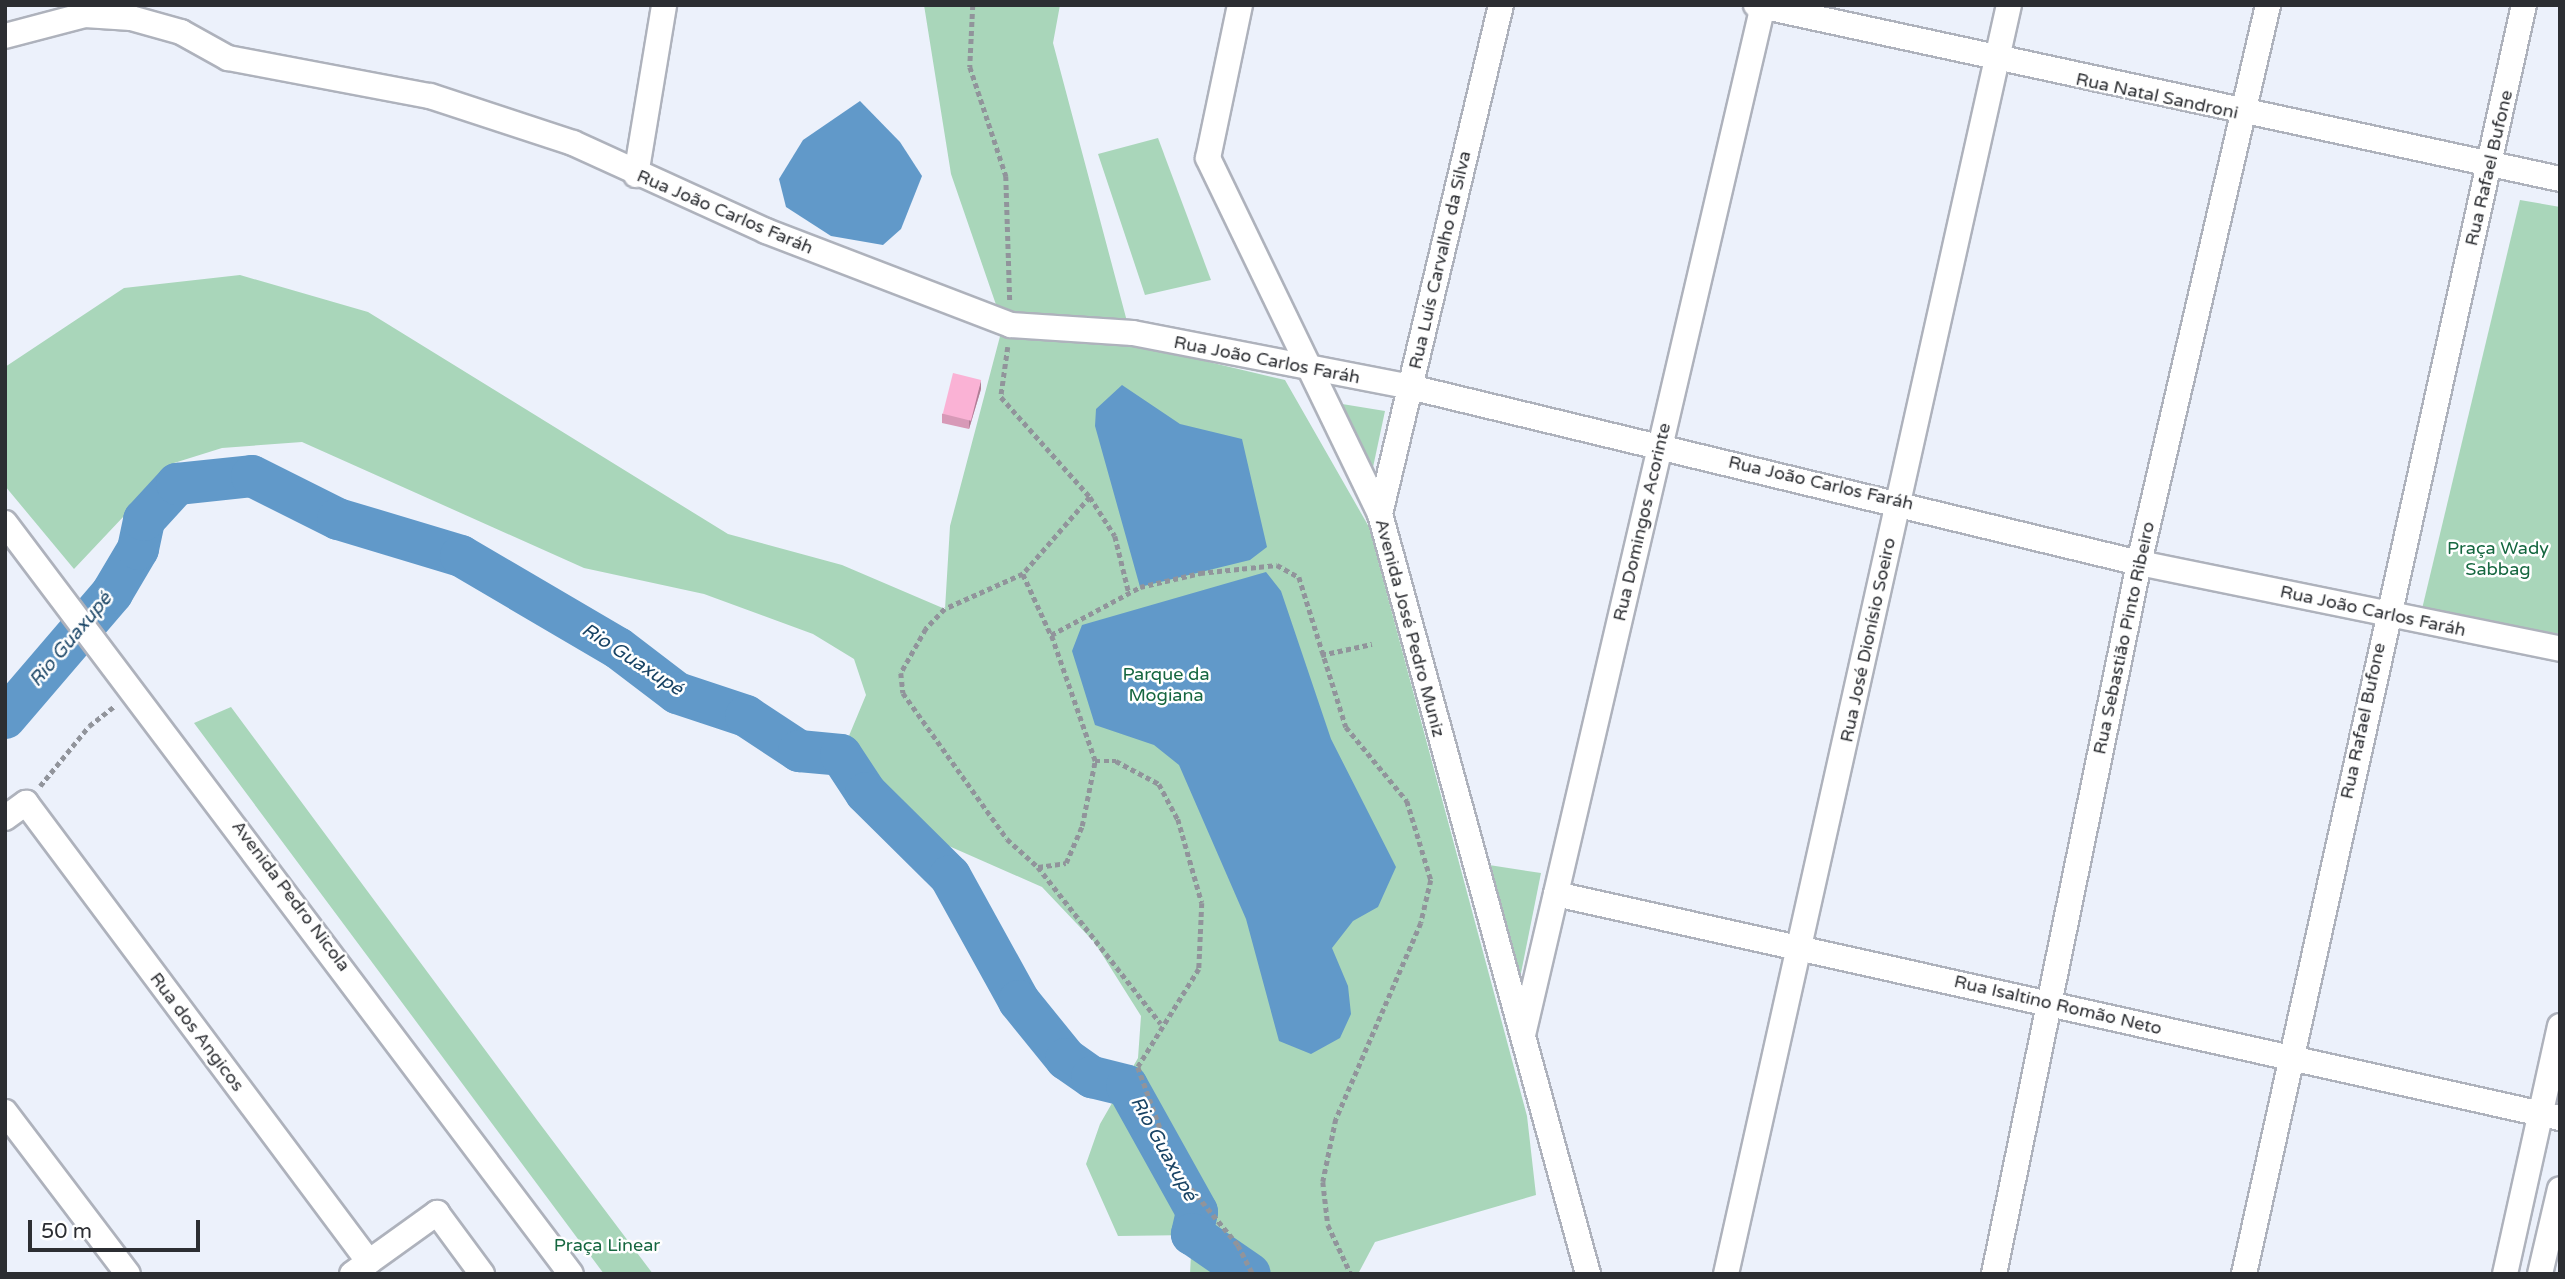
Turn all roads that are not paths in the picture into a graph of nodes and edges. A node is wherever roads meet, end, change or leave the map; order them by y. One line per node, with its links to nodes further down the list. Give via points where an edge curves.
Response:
1 (664, 5): 12 (street)
2 (1240, 5): 14 (street, Avenida José Pedro Muniz, via 1208,158)
3 (1501, 5): 15 (street, Rua Luís Carvalho da Silva)
4 (2009, 5): 9 (street, Rua José Dionísio Soeiro)
5 (2268, 5): 10 (street, Rua Sebastião Pinto Ribeiro)
6 (2524, 5): 11 (street, Rua Rafael Bufone)
7 (1760, 6): 9 (street, Rua Natal Sandroni); 16 (street, Rua Domingos Acorinte)
8 (5, 36): 12 (street, Rua João Carlos Faráh, via 85,15 131,18 181,32 228,58 430,96 573,143)
9 (1997, 60): 10 (street, Rua Natal Sandroni); 17 (street, Rua José Dionísio Soeiro)
10 (2243, 115): 11 (street, Rua Natal Sandroni); 20 (street, Rua Sebastião Pinto Ribeiro)
11 (2491, 165): 13 (street, Rua Natal Sandroni); 21 (street, Rua Rafael Bufone)
12 (636, 175): 14 (street, Rua João Carlos Faráh, via 1011,326 1133,333)
13 (2560, 179)
14 (1308, 368): 15 (street, Rua João Carlos Faráh); 18 (street, Avenida José Pedro Muniz)
15 (1410, 387): 16 (street, Rua João Carlos Faráh); 18 (street, Rua Luís Carvalho da Silva)
16 (1660, 445): 17 (street, Rua João Carlos Faráh); 24 (street, Rua Domingos Acorinte)
17 (1898, 501): 20 (street, Rua João Carlos Faráh); 25 (street, Rua José Dionísio Soeiro)
18 (1380, 514): 28 (street, Avenida José Pedro Muniz)
19 (5, 523): 36 (street, Avenida Pedro Nicola)
20 (2139, 563): 21 (street, Rua João Carlos Faráh); 26 (street, Rua Sebastião Pinto Ribeiro)
21 (2386, 615): 22 (street, Rua João Carlos Faráh); 29 (street, Rua Rafael Bufone)
22 (2560, 649)
23 (5, 818): 33 (street, Rua dos Angicos, via 26,803)
24 (1556, 894): 25 (street, Rua Isaltino Romão Neto); 28 (street, Rua Domingos Acorinte)
25 (1802, 947): 26 (street, Rua Isaltino Romão Neto); 38 (street, Rua José Dionísio Soeiro)
26 (2045, 1003): 29 (street, Rua Isaltino Romão Neto); 39 (street, Rua Sebastião Pinto Ribeiro)
27 (2560, 1026): 31 (street)
28 (1522, 1039): 37 (street, Avenida José Pedro Muniz)
29 (2290, 1056): 31 (street, Rua Isaltino Romão Neto); 40 (street, Rua Rafael Bufone)
30 (5, 1112): 34 (street)
31 (2550, 1115): 41 (street)
32 (2560, 1189): 42 (street)
33 (360, 1268): 35 (street, via 436,1213)
34 (128, 1274)
35 (482, 1274)
36 (571, 1274)
37 (1588, 1274)
38 (1726, 1274)
39 (1994, 1274)
40 (2244, 1274)
41 (2505, 1274)
42 (2540, 1274)

